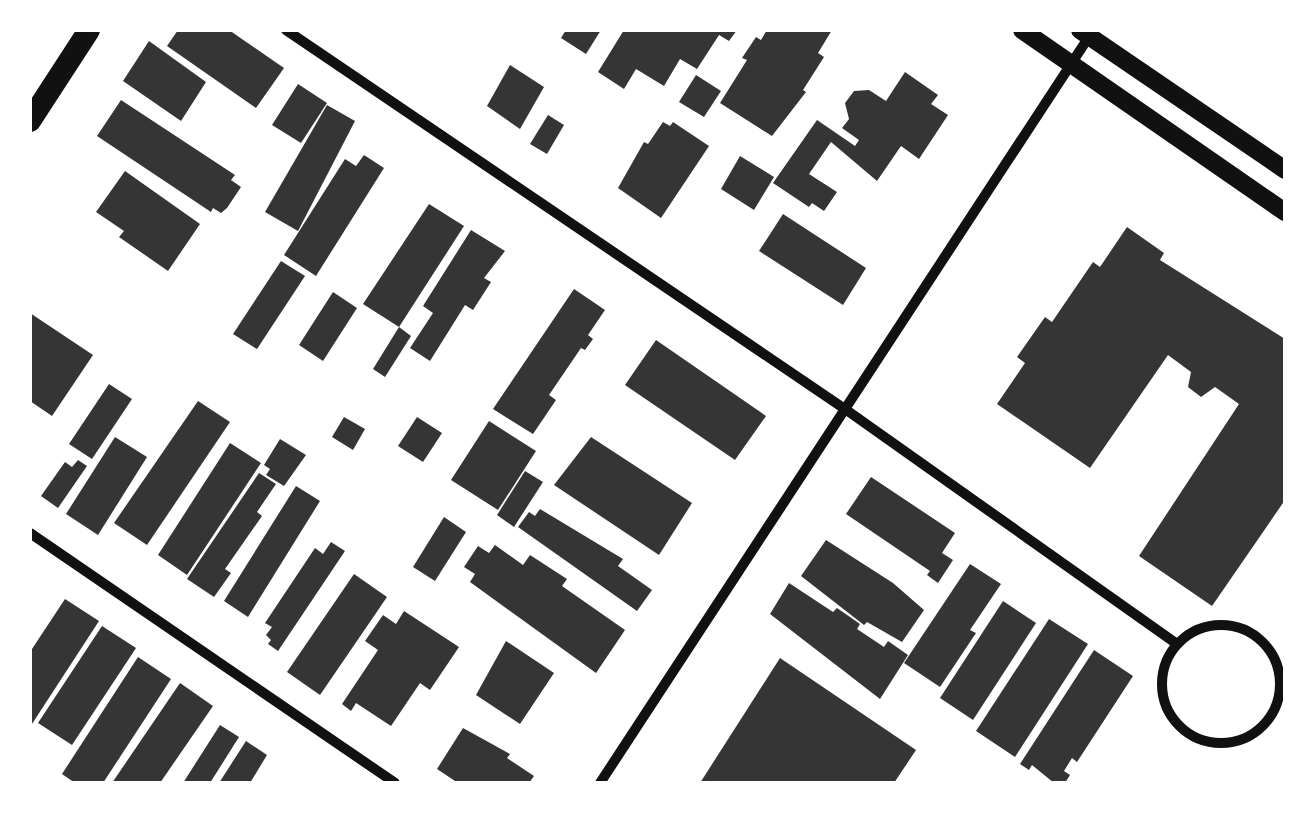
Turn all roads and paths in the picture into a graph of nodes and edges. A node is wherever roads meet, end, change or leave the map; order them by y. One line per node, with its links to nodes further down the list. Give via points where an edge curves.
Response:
1 (89, 30): 6 (main road)
2 (286, 30): 9 (street)
3 (1022, 30): 5 (street)
4 (1088, 32): 5 (street); 7 (street)
5 (1072, 64): 8 (street); 9 (street)
6 (30, 122)
7 (1285, 170)
8 (1285, 212)
9 (845, 409): 11 (street); 13 (street)
10 (30, 533): 12 (street)
11 (1178, 644): 11 (street, via 1162,677 1168,712 1180,727 1195,738 1231,742 1265,724 1276,706 1279,676 1268,648 1253,634 1213,626)
12 (395, 783)
13 (600, 783)

